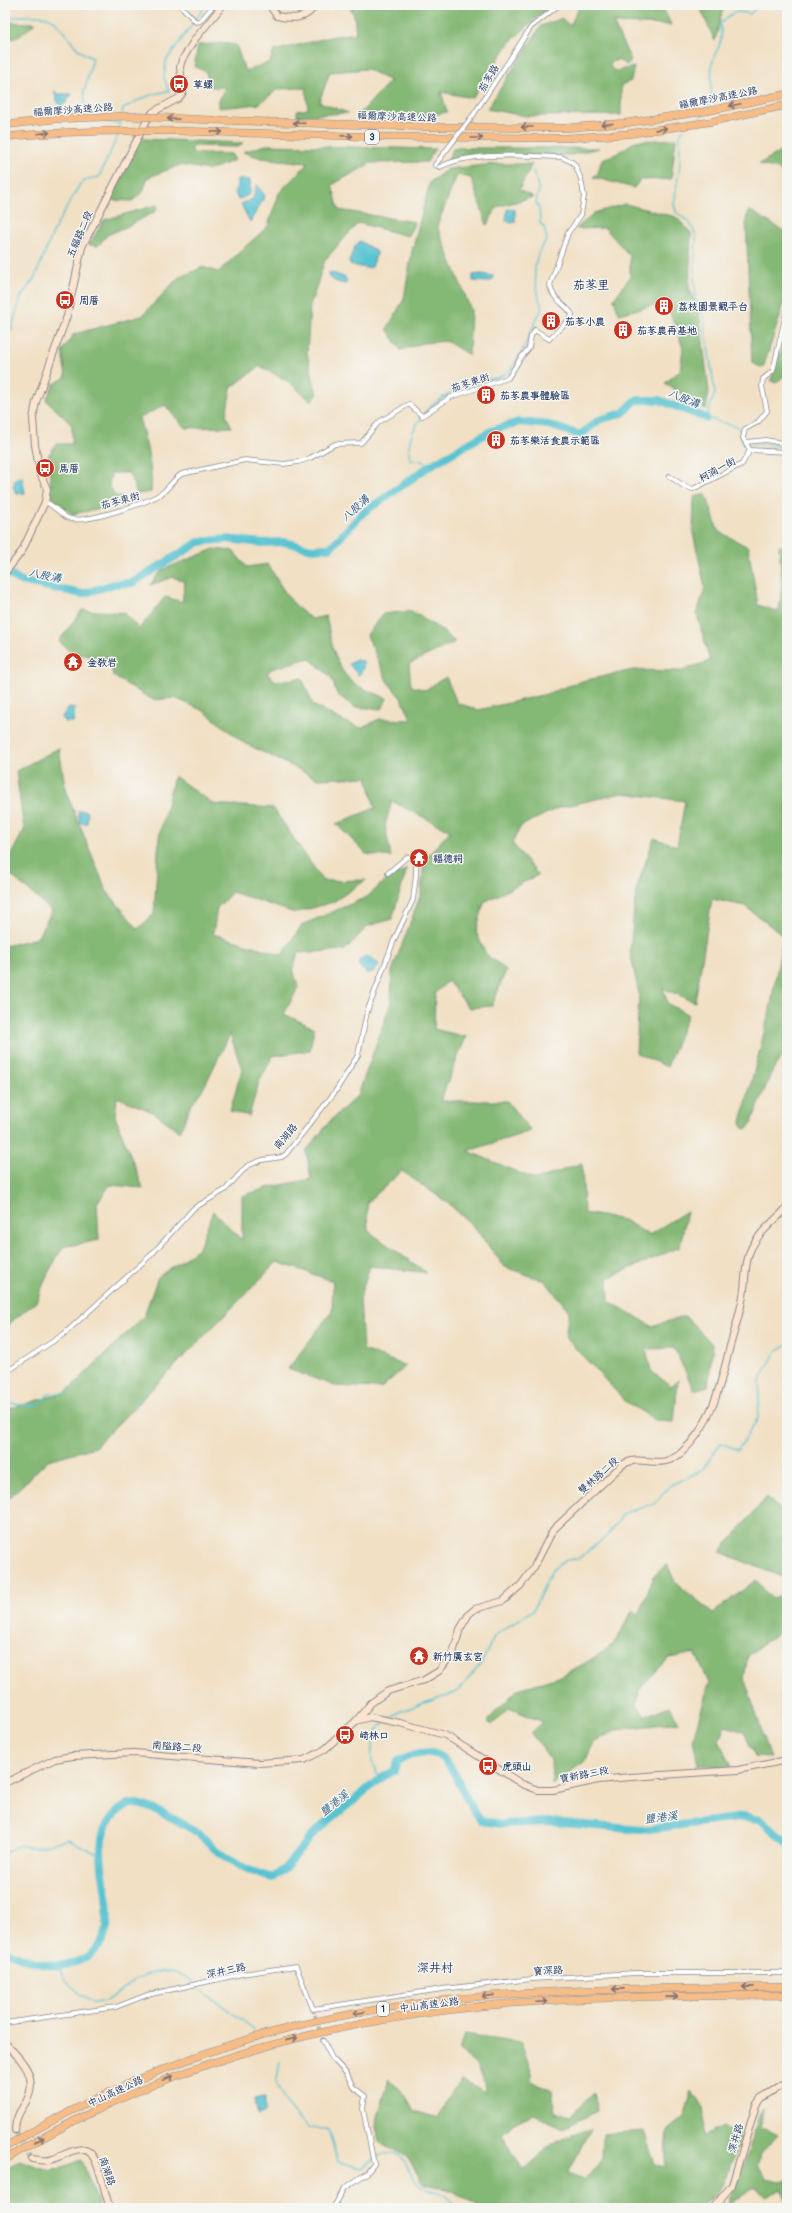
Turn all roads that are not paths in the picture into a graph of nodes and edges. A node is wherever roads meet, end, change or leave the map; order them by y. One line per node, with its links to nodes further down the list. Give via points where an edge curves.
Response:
1 (180, 5): 2 (street, via 196,22 200,21)
2 (214, 5)
3 (222, 5): 18 (street, 五福路二段, via 182,60 182,92 179,98 154,112 147,120 82,247 67,316 36,402 34,419 37,459 47,489)
4 (269, 5): 5 (street, via 277,16 296,18 306,15)
5 (314, 5)
6 (559, 5): 11 (street, 茄苳路, bridge, via 531,27 474,114)
7 (787, 94): 9 (highway, 福爾摩沙高速公路 / 3, one-way to 9, bridge, via 708,111 625,123 566,128 436,127 126,116 55,119)
8 (787, 105): 10 (highway, 福爾摩沙高速公路 / 3, one-way to 8, bridge, via 125,130 386,137 567,138 626,134 709,122)
9 (5, 125)
10 (5, 137)
11 (435, 165): 18 (street, 茄苳東街, via 440,167 452,162 479,158 561,157 572,162 581,179 584,189 581,215 568,233 550,285 555,298 572,314 571,318 549,339 535,330 529,348 508,378 451,397 422,416 409,404 379,422 361,443 335,444 298,462 284,464 245,460 188,472 176,477 161,494 139,505 117,511 83,519 71,519)
12 (787, 309): 13 (street, via 773,371 764,379 762,386 767,410 758,422 744,429 744,438)
13 (747, 442): 14 (street, via 766,440); 15 (street)
14 (787, 444)
15 (750, 450): 16 (street); 17 (street, 柯湳一街, via 742,464 694,489)
16 (787, 452)
17 (669, 476)
18 (45, 502): 19 (street, 五福路二段, via 22,551)
19 (7, 571)
20 (388, 873): 22 (street, 南湖路, via 407,857 412,857 416,866 413,900 394,940 367,1012 358,1055 325,1105 286,1154 247,1166 225,1190 194,1208 151,1255 64,1334)
21 (787, 1208): 23 (street, 雙林路二段, via 757,1238 750,1252 746,1262 743,1296 719,1390 707,1418 695,1437 669,1460 658,1463 636,1460 622,1465 553,1530 534,1567 521,1585 503,1601 476,1609 469,1614 460,1629 450,1657 439,1671 424,1680 388,1691 371,1703)
22 (5, 1373)
23 (356, 1721): 24 (street, 寶新路三段, via 377,1718 445,1735 522,1784 538,1790 553,1790 598,1780 738,1770); 25 (street, 南隘路二段, via 324,1750 304,1760 259,1762 134,1753 72,1756 56,1759)
24 (787, 1760)
25 (5, 1783)
26 (787, 1973): 29 (street, 寶深路, via 636,1973 532,1979 442,1989)
27 (787, 1987): 35 (highway, 中山高速公路 / 1, one-way to 35, via 606,1989 517,1993 393,2007 325,2020 256,2037 173,2065 99,2097)
28 (787, 1995): 37 (highway, 中山高速公路 / 1, one-way to 28, via 103,2106 169,2078 244,2052 334,2029 410,2016 514,2003)
29 (313, 2009): 30 (street, 深井三路, via 296,1966 147,1995 116,2007)
30 (5, 2023)
31 (323, 2041): 39 (street, via 332,2058 347,2074 354,2087 365,2096 362,2109 374,2163 367,2172 345,2188)
32 (5, 2043): 34 (street, via 22,2060 29,2076 29,2094 15,2122)
33 (787, 2082): 40 (street, 深井路, via 761,2098 756,2105 732,2185)
34 (15, 2130)
35 (5, 2147)
36 (32, 2159): 38 (street, 南湖路, via 53,2160 75,2149 86,2151 95,2160)
37 (5, 2160)
38 (110, 2208)
39 (333, 2208)
40 (713, 2208)

